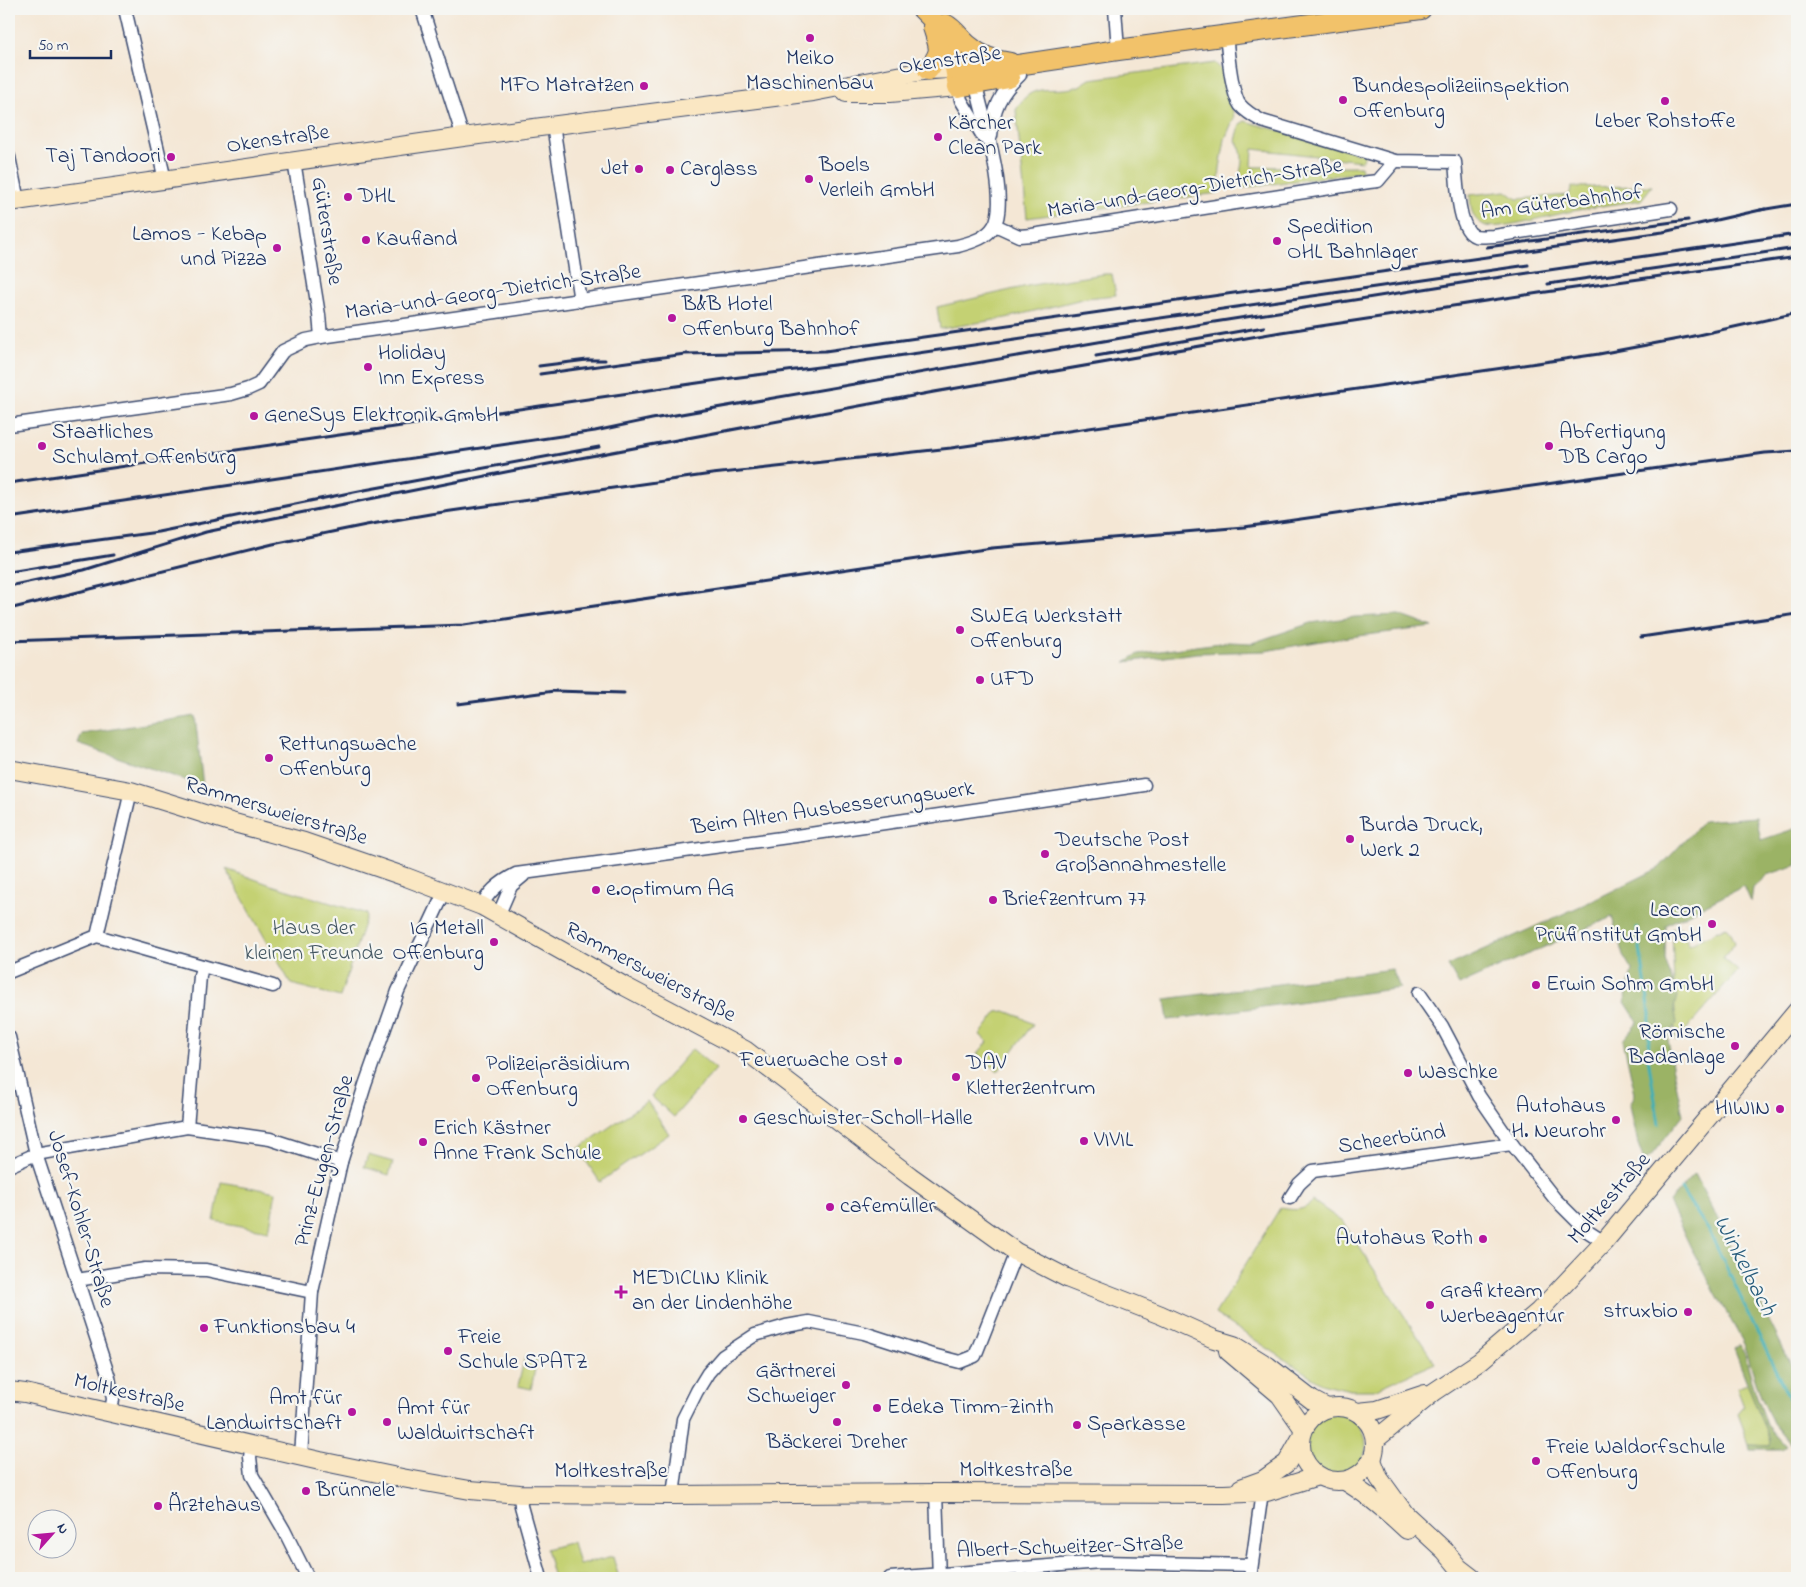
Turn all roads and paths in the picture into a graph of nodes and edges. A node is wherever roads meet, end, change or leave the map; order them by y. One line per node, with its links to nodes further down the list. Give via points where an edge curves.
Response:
1 (125, 9): 19 (street)
2 (422, 9): 14 (street)
3 (1115, 9): 8 (street)
4 (1421, 9): 6 (main road, Okenstraße)
5 (926, 12): 7 (main road, via 950,27); 9 (main road, via 940,49); 11 (main road, via 943,31)
6 (1226, 36): 8 (main road, Okenstraße); 18 (street, Am Güterbahnhof, via 1234,92 1239,104 1249,114 1262,121)
7 (970, 48): 10 (main road); 11 (main road)
8 (1118, 50): 10 (main road, Okenstraße)
9 (928, 70): 11 (street, Okenstraße); 12 (street, Okenstraße)
10 (1020, 70): 11 (main road, Okenstraße); 15 (street, via 996,106)
11 (966, 78): 12 (street, Okenstraße, via 890,93); 15 (street); 15 (street, via 961,100)
12 (813, 92): 13 (street, Okenstraße)
13 (554, 125): 14 (street, Okenstraße); 23 (street)
14 (463, 137): 17 (street, Okenstraße)
15 (990, 148): 22 (street, via 999,205)
16 (9, 157): 20 (street)
17 (294, 161): 19 (street, Okenstraße); 24 (street, Güterstraße)
18 (1395, 161): 21 (street, Am Güterbahnhof, via 1455,162 1460,213 1474,236 1494,236); 22 (street, Maria-und-Georg-Dietrich-Straße, via 1378,181 1032,236 1019,236)
19 (165, 180): 20 (street, Okenstraße)
20 (13, 201)
21 (1671, 210)
22 (995, 224): 23 (street, Maria-und-Georg-Dietrich-Straße, via 978,240 958,246)
23 (580, 301): 24 (street, Maria-und-Georg-Dietrich-Straße)
24 (321, 337): 25 (street, Maria-und-Georg-Dietrich-Straße, via 306,340 284,351 258,384 248,390)
25 (9, 425)
26 (9, 768): 28 (street, Rammersweierstraße)
27 (1144, 785): 29 (street, Beim Alten Ausbesserungswerk)
28 (131, 791): 30 (street, Rammersweierstraße, via 295,839); 33 (street)
29 (527, 872): 31 (street, Beim Alten Ausbesserungswerk, via 502,881); 32 (street, via 511,886)
30 (445, 891): 31 (street, Rammersweierstraße); 43 (street, Prinz-Eugen-Straße, via 398,991)
31 (482, 906): 32 (street, Rammersweierstraße)
32 (498, 916): 47 (street, Rammersweierstraße, via 745,1050)
33 (97, 936): 34 (street); 35 (street)
34 (202, 966): 36 (street); 40 (street)
35 (9, 972)
36 (273, 986)
37 (1419, 993): 41 (street, via 1442,1026 1479,1096)
38 (1797, 1012): 46 (street, Moltkestraße)
39 (9, 1037): 42 (street, Josef-Kohler-Straße)
40 (187, 1127): 42 (street); 43 (street, via 270,1139)
41 (1512, 1144): 45 (street, Scheerbünd, via 1313,1171); 46 (street, via 1555,1199)
42 (36, 1154): 44 (street); 48 (street, Josef-Kohler-Straße)
43 (341, 1162): 49 (street, Prinz-Eugen-Straße)
44 (9, 1166)
45 (1290, 1198)
46 (1604, 1242): 52 (street, Moltkestraße, via 1539,1311 1479,1362)
47 (1016, 1252): 50 (street, Rammersweierstraße, via 1068,1279); 67 (street, via 975,1356 960,1362 864,1333 809,1322 763,1333 723,1356 696,1391 683,1419)
48 (77, 1280): 49 (street, via 146,1269 206,1270); 54 (street, Josef-Kohler-Straße, via 109,1377 113,1398)
49 (312, 1292): 59 (street, Prinz-Eugen-Straße)
50 (1214, 1339): 53 (street, Rammersweierstraße, via 1234,1345); 56 (street, Rammersweierstraße, via 1280,1396)
51 (9, 1391): 54 (street, Moltkestraße)
52 (1434, 1392): 55 (street, Moltkestraße, via 1377,1410); 57 (street, Moltkestraße)
53 (1327, 1408): 55 (street, via 1343,1407); 56 (street, via 1313,1416)
54 (111, 1412): 58 (street, Moltkestraße)
55 (1358, 1412): 57 (street, via 1370,1424)
56 (1302, 1434): 61 (street, via 1300,1447 1304,1460); 66 (street, Moltkestraße, via 1287,1463 1263,1480)
57 (1375, 1440): 60 (street)
58 (252, 1445): 59 (street, Moltkestraße); 71 (street, via 252,1475)
59 (301, 1456): 65 (street, Moltkestraße, via 460,1489)
60 (1372, 1460): 62 (street, via 1364,1471); 69 (street, via 1379,1478 1405,1514 1445,1551)
61 (1318, 1476): 62 (street); 63 (street, Moltkestraße)
62 (1345, 1481): 69 (street, via 1381,1505 1444,1565)
63 (1262, 1492): 66 (street, Moltkestraße); 68 (street)
64 (936, 1493): 66 (street, Moltkestraße); 67 (street, Moltkestraße); 70 (street)
65 (520, 1494): 67 (street, Moltkestraße); 72 (street)
66 (1224, 1494)
67 (673, 1496)
68 (1251, 1565): 70 (street, Albert-Schweitzer-Straße, via 1101,1562); 74 (street)
69 (1459, 1572)
70 (938, 1576): 73 (street, Albert-Schweitzer-Straße)
71 (308, 1578)
72 (542, 1578)
73 (890, 1578)
74 (1250, 1578)

